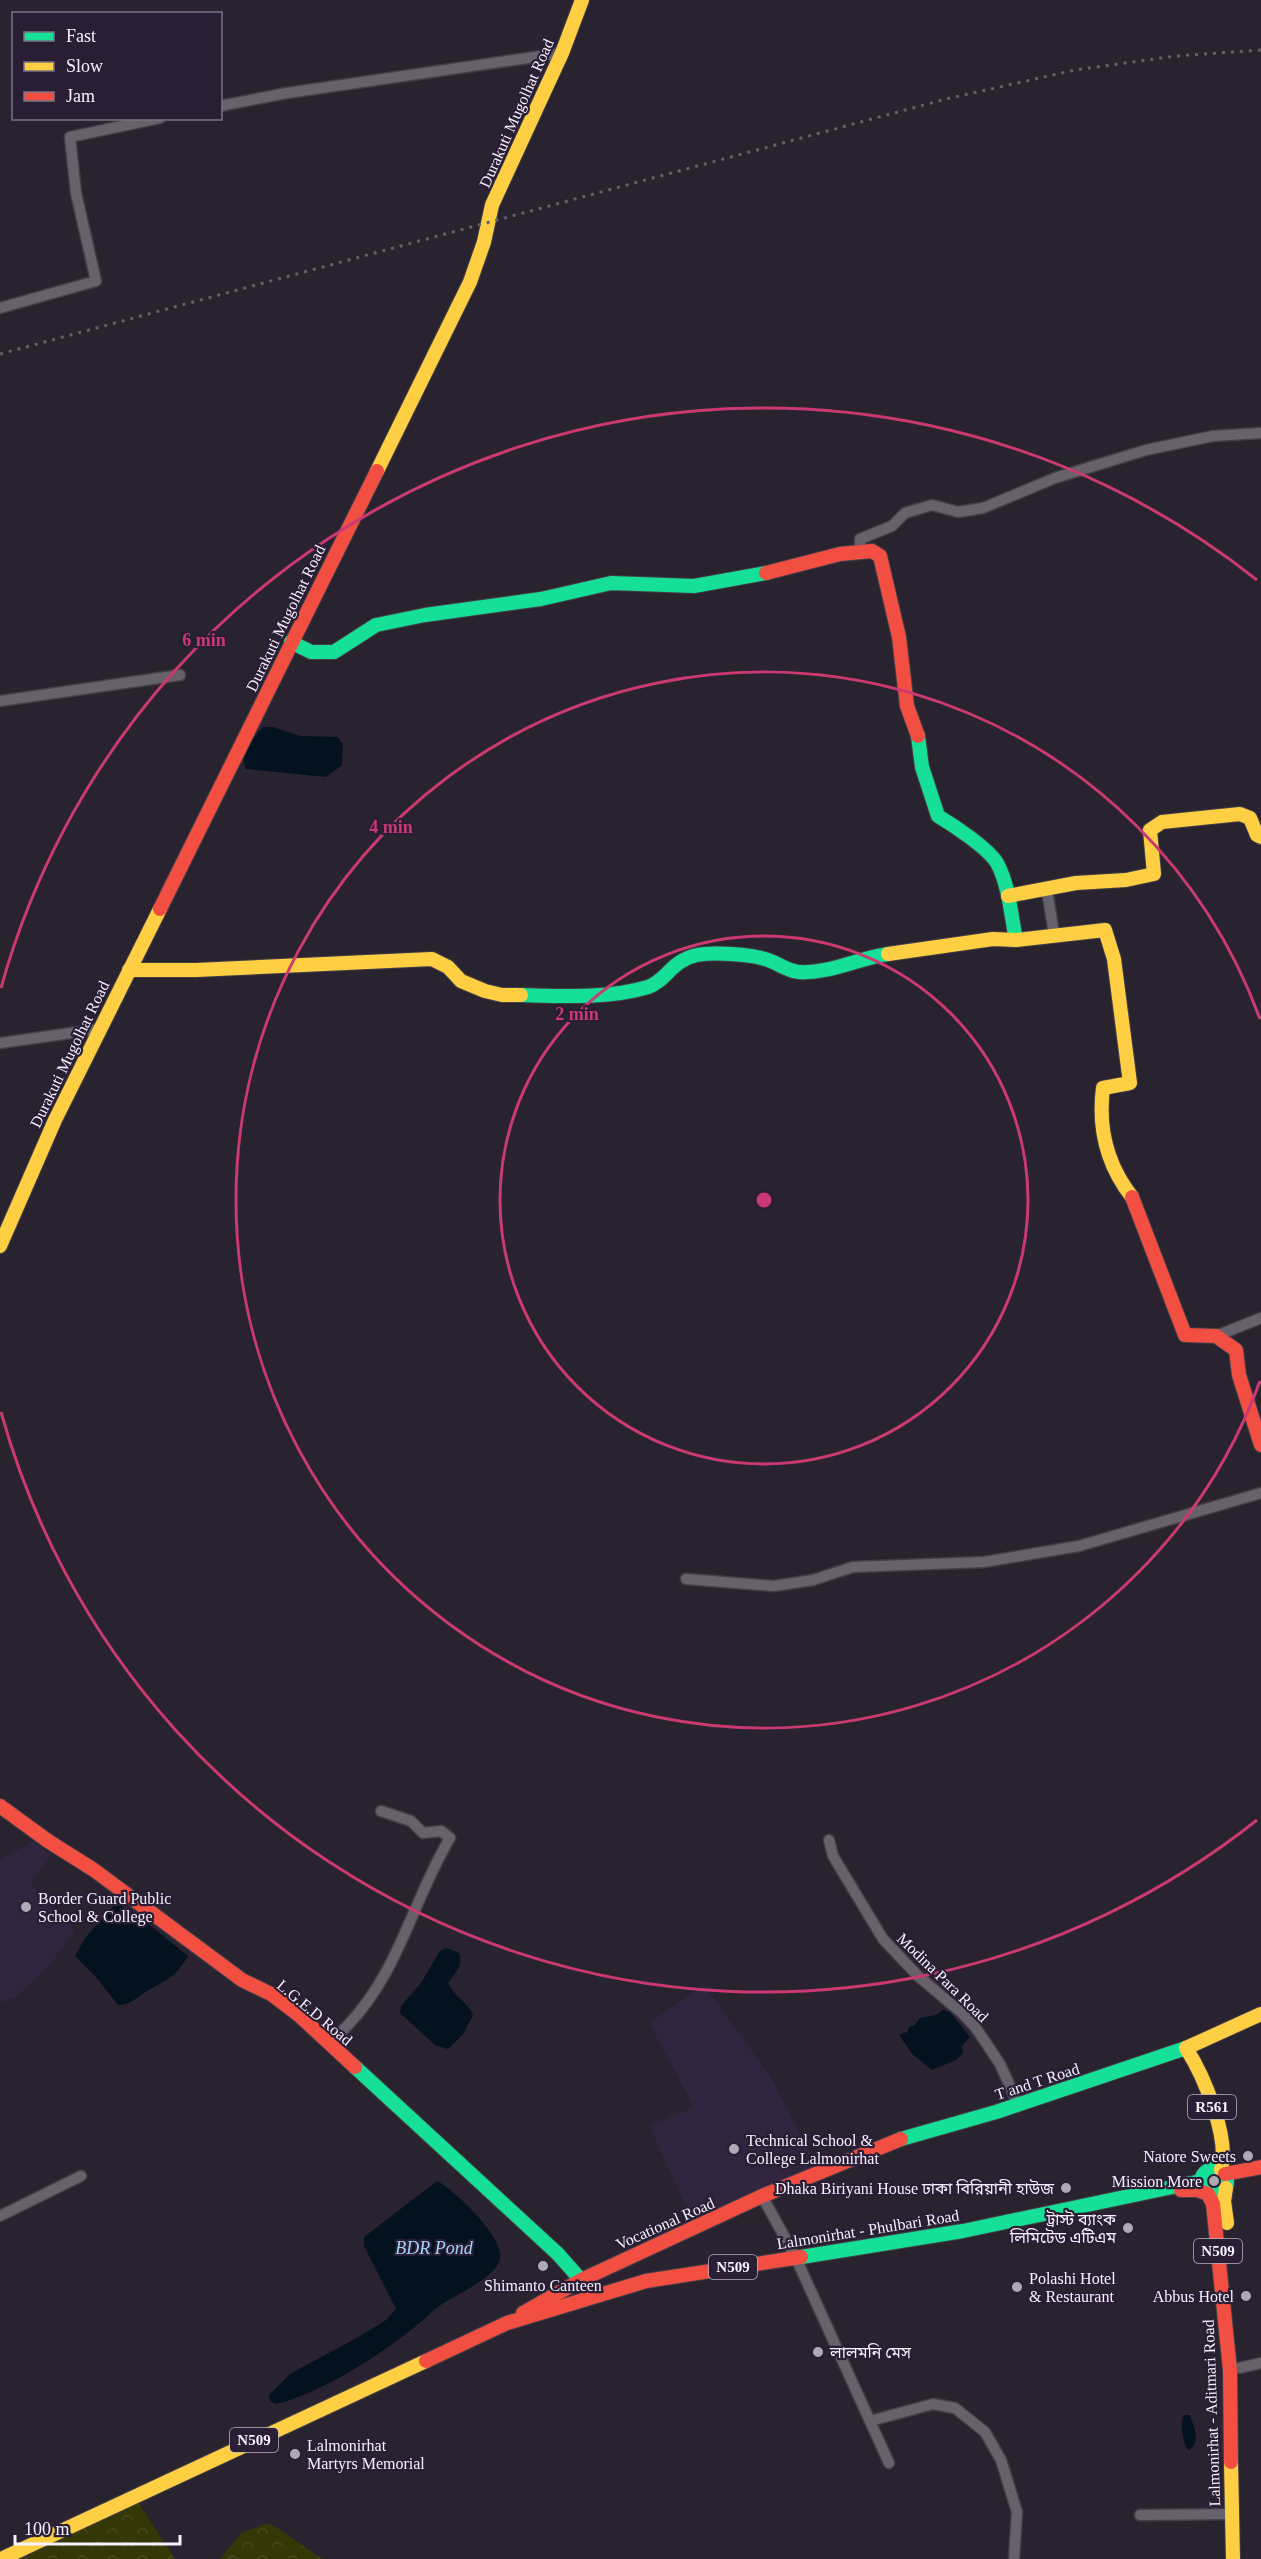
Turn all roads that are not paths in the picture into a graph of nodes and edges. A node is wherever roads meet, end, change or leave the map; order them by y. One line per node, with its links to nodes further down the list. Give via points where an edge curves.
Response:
1 (582, 0): 2 (main road, Durakuti Mugolhat Road)
2 (562, 53): 3 (street); 8 (main road, Durakuti Mugolhat Road, via 492,205 478,257 435,355)
3 (222, 106)
4 (151, 120): 5 (street, via 70,137 76,193 96,281)
5 (0, 308)
6 (1261, 433): 7 (street, via 1213,436 1146,450 1055,478 983,508 958,512 932,505 904,513 892,526 860,539)
7 (860, 554): 8 (main road, via 840,554 694,586 610,583 541,599 425,615 376,626 334,652 311,652); 13 (main road, via 872,551 880,556 899,637 906,706 918,734 931,800 938,816 959,828 996,861)
8 (291, 642): 16 (main road, Durakuti Mugolhat Road)
9 (180, 675): 10 (street)
10 (0, 701)
11 (1261, 837): 12 (main road, via 1250,818 1240,814 1162,822 1150,830 1154,874)
12 (1047, 890): 13 (main road); 14 (street)
13 (1008, 896): 15 (main road)
14 (1054, 934): 15 (main road); 21 (main road, via 1105,930 1114,959 1130,1083 1103,1088 1103,1133 1118,1179 1134,1199 1185,1335)
15 (1016, 940): 16 (main road, via 993,939 879,955 834,968 799,972 752,956 698,955 679,962 651,986 567,996 484,991 461,981 448,967 432,959)
16 (129, 970): 17 (main road, Durakuti Mugolhat Road)
17 (99, 1029): 18 (street); 19 (main road, Durakuti Mugolhat Road)
18 (0, 1043)
19 (0, 1246)
20 (1261, 1318): 21 (street)
21 (1216, 1336): 22 (main road, via 1236,1350 1239,1375)
22 (1261, 1445)
23 (1261, 1492): 24 (street, via 1078,1546 984,1562 853,1567 813,1580 774,1586)
24 (686, 1579)
25 (0, 1806): 29 (main road, L.G.E.D Road, via 242,1980 271,1994)
26 (381, 1811): 29 (street, via 411,1821 423,1833 441,1831 450,1838 378,1989 360,2015 336,2038)
27 (829, 1840): 31 (street, Modina Para Road, via 833,1856 884,1939 976,2028 1000,2064)
28 (1261, 2014): 30 (main road, T and T Road)
29 (326, 2042): 43 (main road, L.G.E.D Road, via 523,2221)
30 (1186, 2048): 31 (main road, T and T Road); 34 (main road, R561, via 1194,2058 1211,2103 1224,2156)
31 (1018, 2104): 33 (main road, T and T Road, via 898,2140)
32 (1261, 2167): 34 (main road)
33 (821, 2172): 39 (main road, Vocational Road)
34 (1223, 2172): 36 (main road, N509, via 1206,2172); 37 (main road, N509)
35 (81, 2176): 40 (street)
36 (1201, 2181): 38 (main road, N509); 41 (main road, Lalmonirhat - Phulbari Road / N509)
37 (1226, 2188): 38 (main road, N509, via 1218,2194); 47 (main road, N509)
38 (1208, 2194): 41 (main road, N509, via 1197,2190 1167,2192); 50 (main road, Lalmonirhat - Aditmari Road / N509, via 1213,2204 1230,2370)
39 (762, 2196): 42 (street); 43 (main road, Vocational Road)
40 (0, 2216)
41 (963, 2231): 42 (main road, Lalmonirhat - Phulbari Road / N509)
42 (795, 2256): 44 (main road, Lalmonirhat - Phulbari Road / N509, via 646,2281); 48 (street)
43 (580, 2280): 44 (main road, L.G.E.D Road); 45 (main road, Vocational Road)
44 (596, 2296): 45 (main road, Lalmonirhat - Phulbari Road / N509)
45 (507, 2323): 52 (main road, N509)
46 (1261, 2363): 47 (street)
47 (1239, 2368): 55 (main road, N509)
48 (870, 2421): 49 (street); 53 (street, via 933,2404 955,2408 985,2432 1001,2460 1017,2512)
49 (889, 2463)
50 (1232, 2514): 51 (street); 54 (main road, Lalmonirhat - Aditmari Road / N509)
51 (1140, 2516)
52 (1, 2559)
53 (1014, 2559)
54 (1233, 2559)
55 (1241, 2559)

